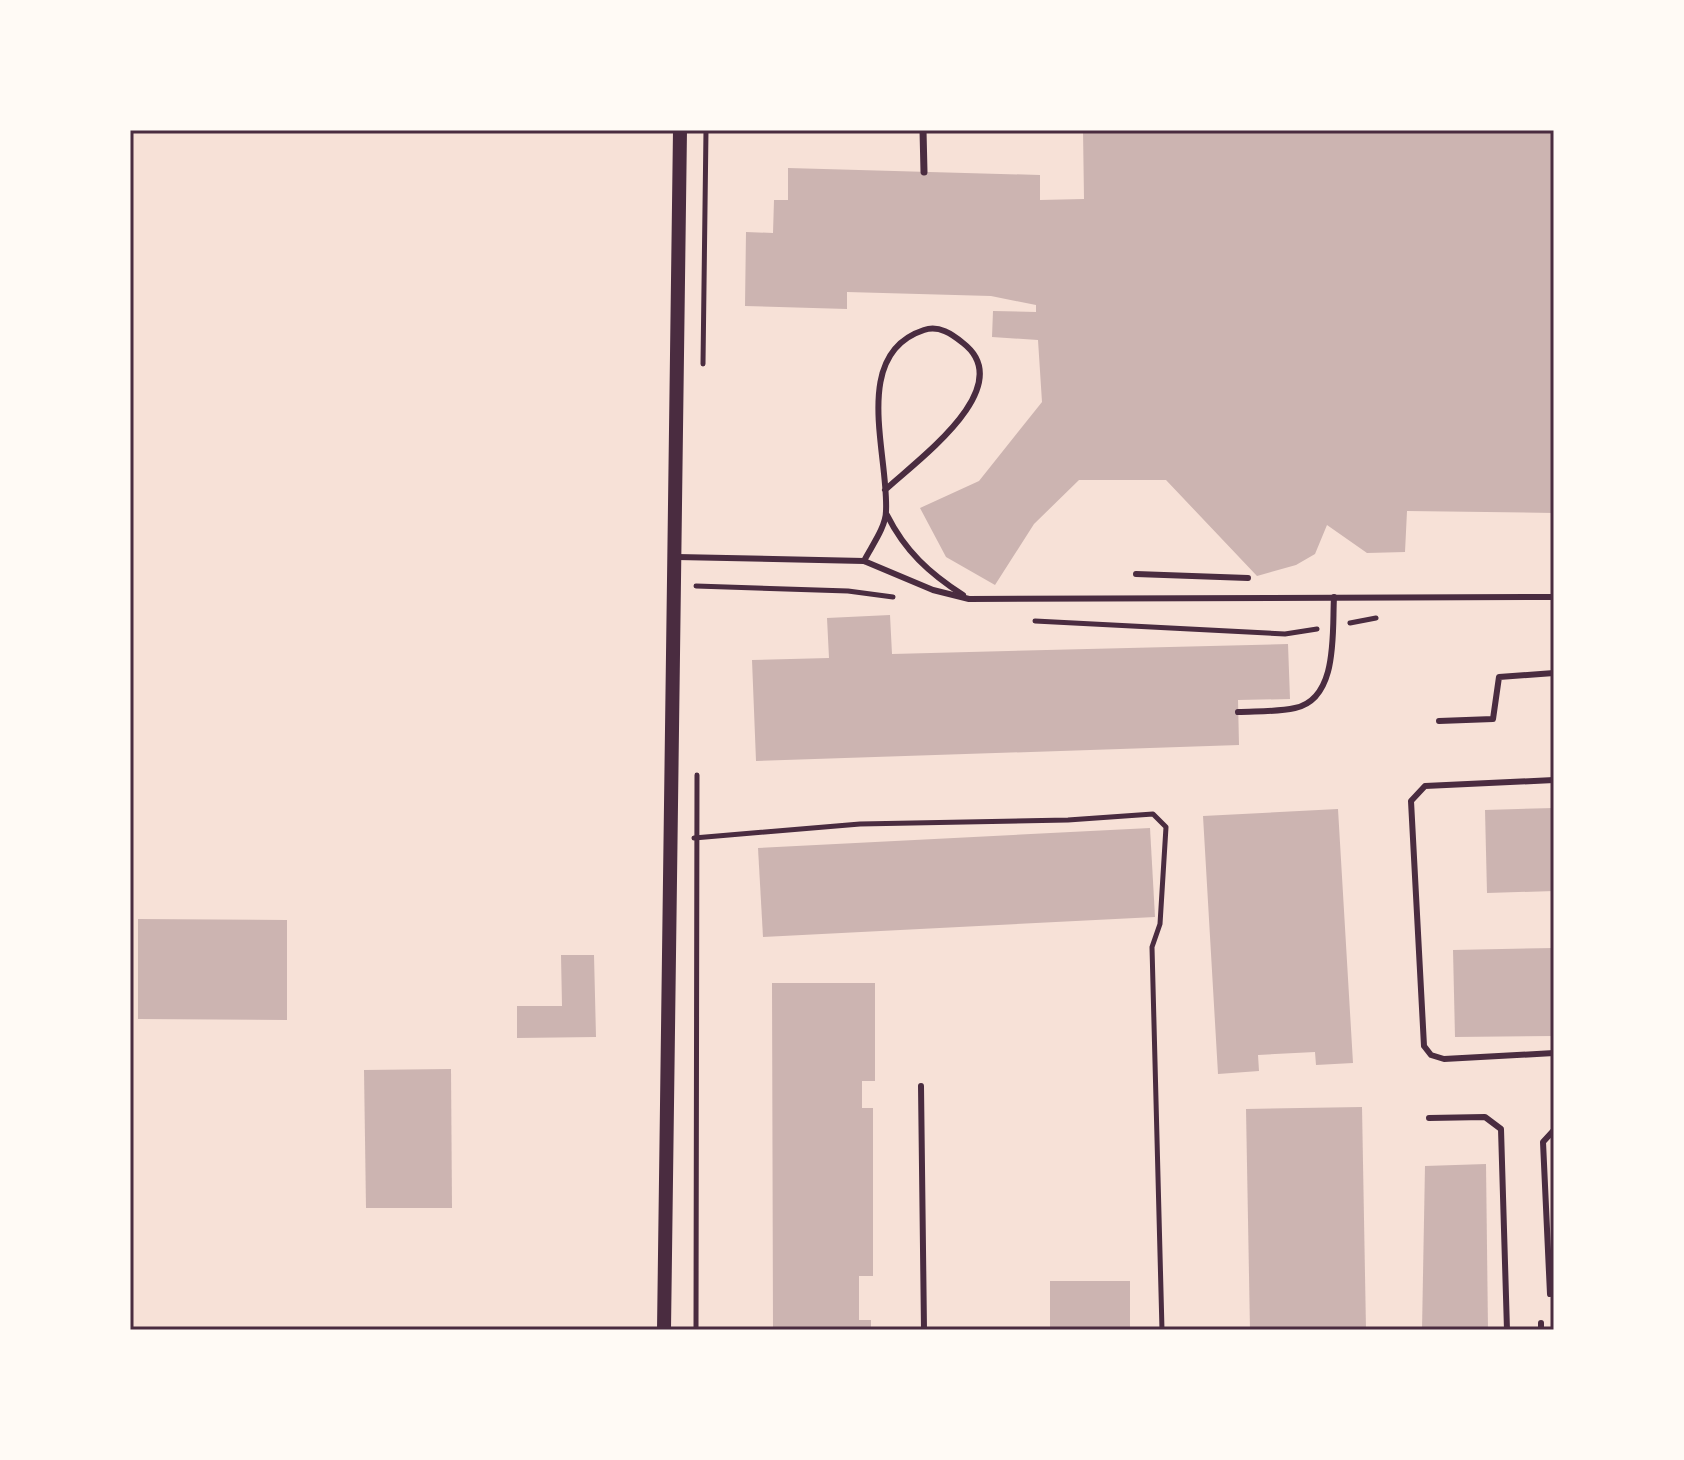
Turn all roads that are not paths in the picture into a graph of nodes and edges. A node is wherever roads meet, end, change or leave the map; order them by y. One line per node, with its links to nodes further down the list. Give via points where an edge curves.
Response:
1 (680, 130): 6 (street)
2 (923, 130): 3 (street)
3 (924, 172)
4 (885, 490): 4 (lane, via 964,415 980,389 973,356 947,331 930,328 907,336 882,371); 5 (lane)
5 (887, 515): 7 (lane); 12 (lane, via 913,556)
6 (675, 557): 7 (lane); 22 (street)
7 (864, 561): 12 (lane)
8 (1136, 574): 9 (lane)
9 (1248, 578)
10 (1334, 597): 11 (lane); 12 (lane); 14 (lane, via 1330,663 1320,691 1297,708)
11 (1554, 597)
12 (969, 599)
13 (1554, 673): 15 (lane, via 1499,677 1493,719)
14 (1238, 712)
15 (1439, 721)
16 (1554, 780): 17 (lane, via 1425,786 1411,801 1424,1046 1444,1059)
17 (1554, 1053)
18 (921, 1086): 23 (lane)
19 (1429, 1118): 24 (lane, via 1485,1117 1501,1129)
20 (1554, 1130): 21 (lane, via 1543,1142)
21 (1550, 1294)
22 (664, 1330)
23 (924, 1330)
24 (1507, 1330)

